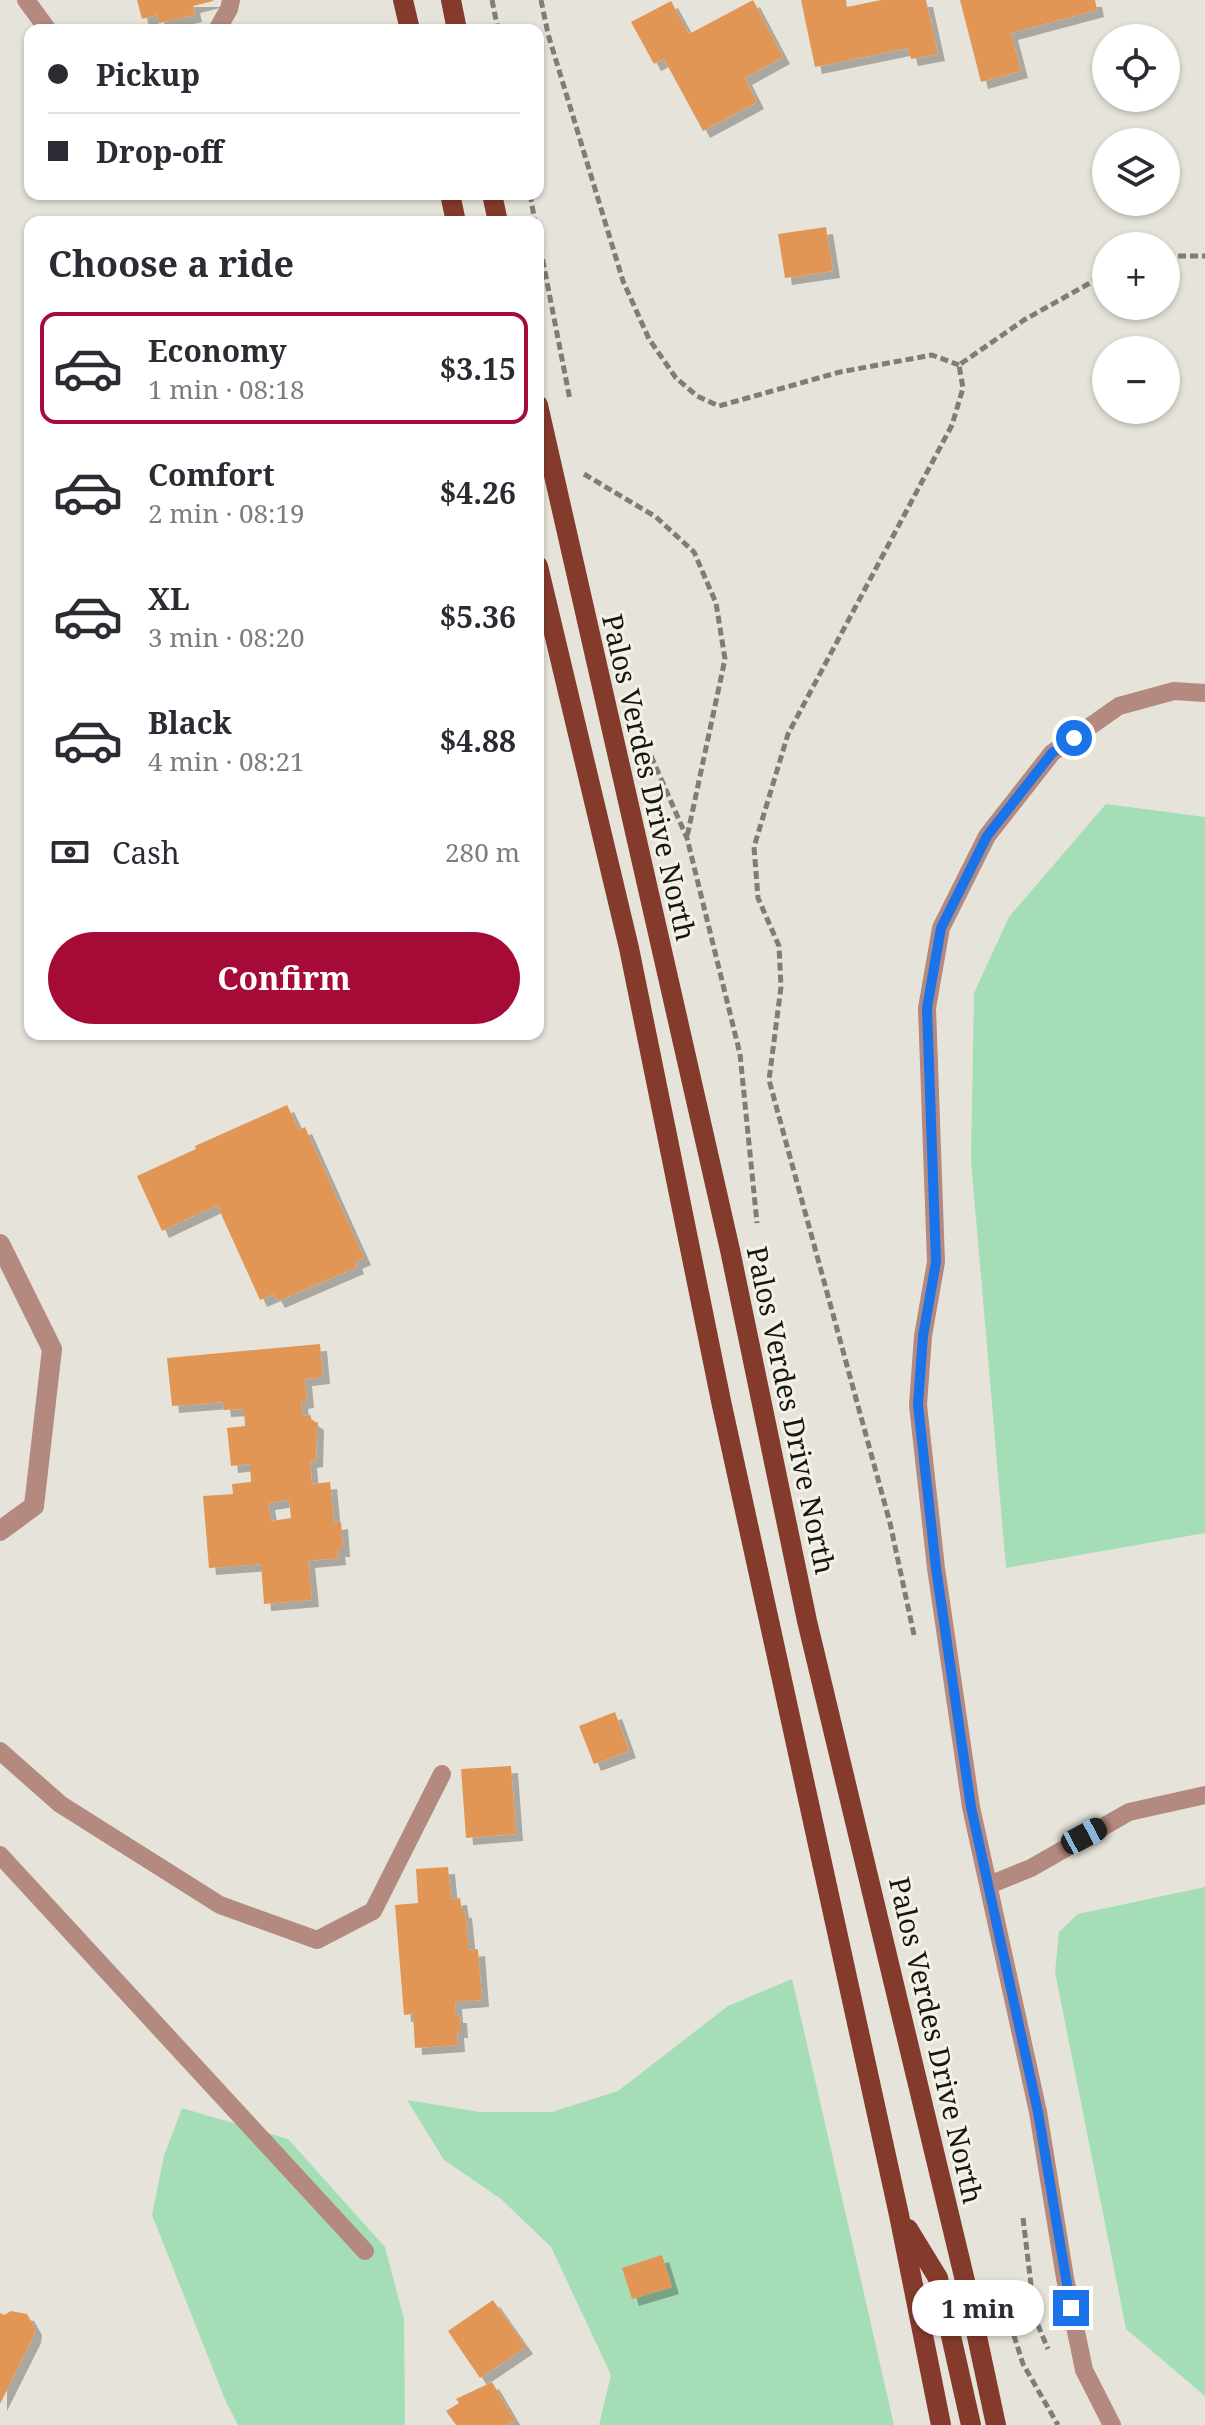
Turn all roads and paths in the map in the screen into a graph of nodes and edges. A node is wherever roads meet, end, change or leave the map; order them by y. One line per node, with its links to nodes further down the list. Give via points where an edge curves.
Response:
1 (26, 0): 7 (lane)
2 (231, 0): 8 (lane)
3 (403, 0): 9 (main road)
4 (451, 0): 10 (main road)
5 (492, 0): 11 (path)
6 (541, 0): 15 (path, via 623,281 649,339 676,378 719,406 840,372 932,355)
7 (44, 24)
8 (220, 24)
9 (409, 24)
10 (456, 24)
11 (497, 24)
12 (1180, 256): 13 (path)
13 (1205, 256)
14 (544, 267): 16 (path)
15 (959, 365)
16 (573, 414)
17 (544, 431): 34 (main road, Palos Verdes Drive North, via 730,1250 807,1621)
18 (581, 459): 21 (path, via 584,474 656,517 694,552 716,603 725,659 687,838 740,1054)
19 (544, 591): 29 (main road, via 629,948 721,1401)
20 (1205, 693): 28 (lane, via 1174,691 1119,706 1052,753 987,836 941,928 931,981 927,1008 936,1262 918,1405 971,1807)
21 (758, 1228)
22 (0, 1244): 23 (street, via 52,1349 34,1506)
23 (0, 1531)
24 (0, 1751): 25 (lane, via 60,1804 220,1905 317,1940 373,1911)
25 (442, 1774)
26 (1205, 1795): 28 (lane, via 1129,1812 1031,1868)
27 (0, 1855): 30 (lane)
28 (989, 1885): 36 (lane, via 1038,2112 1084,2370)
29 (899, 2215): 32 (main road); 33 (main road, via 938,2278)
30 (365, 2251)
31 (1000, 2291): 35 (path, via 1023,2364)
32 (941, 2425)
33 (971, 2425)
34 (996, 2425)
35 (1058, 2425)
36 (1112, 2425)

